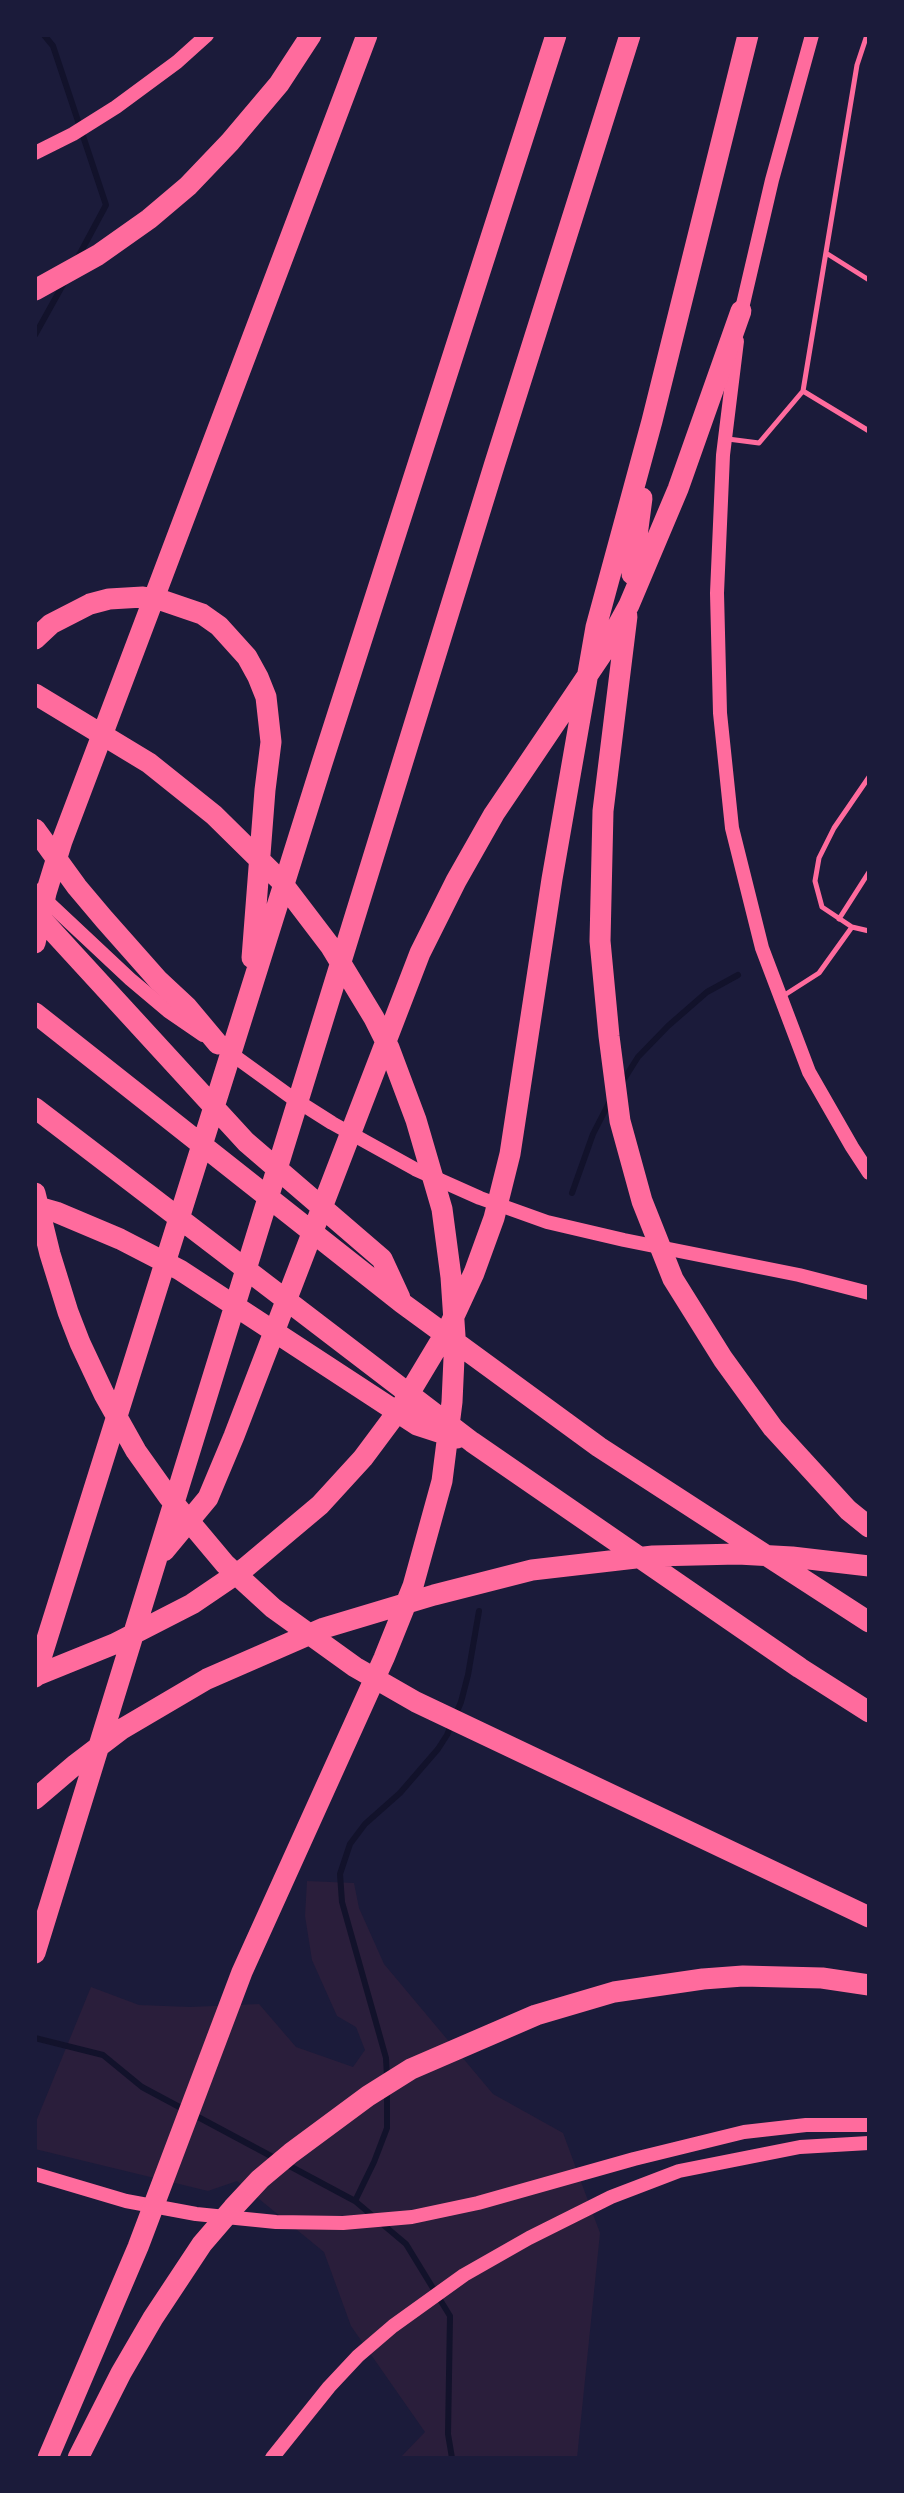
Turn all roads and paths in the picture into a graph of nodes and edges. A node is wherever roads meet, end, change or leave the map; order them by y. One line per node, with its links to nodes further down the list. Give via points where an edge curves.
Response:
1 (207, 35): 9 (main road, via 84,127)
2 (311, 35): 12 (highway, via 279,84 188,186 98,255)
3 (368, 35): 28 (highway, via 62,841)
4 (556, 35): 29 (highway)
5 (630, 35): 41 (highway)
6 (748, 35): 15 (highway)
7 (812, 35): 13 (main road)
8 (867, 35): 10 (lane)
9 (35, 153)
10 (826, 253): 11 (lane); 14 (lane)
11 (869, 280)
12 (35, 290)
13 (741, 311): 17 (main road); 41 (highway, via 678,489 629,605 602,654 494,814 420,953 208,1499)
14 (803, 391): 16 (lane); 17 (lane, via 759,443)
15 (652, 421): 40 (highway, via 603,811 600,941 620,1121 642,1201 673,1279 773,1428); 44 (highway, via 596,627 510,1154 485,1243 449,1327 383,1433 342,1482 294,1528 192,1604)
16 (869, 431)
17 (725, 438): 30 (main road, via 717,593 720,713 732,828 762,948)
18 (35, 639): 29 (highway, via 51,624 90,604 143,597 202,614 247,657 266,697 271,742)
19 (35, 694): 53 (highway, via 149,763 204,806 280,880 331,947 374,1017 416,1120 442,1209 456,1336 442,1481 413,1586 242,1972 124,2280)
20 (869, 776): 25 (lane, via 819,858 816,881 822,907)
21 (35, 829): 32 (highway, via 104,919)
22 (869, 872): 25 (lane)
23 (35, 890): 32 (main road, via 168,1011)
24 (35, 912): 38 (highway, via 246,1142 382,1259)
25 (839, 919): 26 (lane)
26 (852, 928): 27 (lane); 30 (lane, via 819,973)
27 (869, 931)
28 (35, 943)
29 (250, 994): 44 (highway)
30 (780, 997): 34 (main road, via 809,1072)
31 (35, 1013): 38 (highway)
32 (218, 1044): 37 (main road, via 332,1124 480,1198 557,1224)
33 (35, 1108): 39 (highway)
34 (869, 1173)
35 (35, 1193): 47 (highway, via 79,1343 136,1451 225,1564 273,1608 355,1667 416,1702)
36 (35, 1206): 39 (highway, via 145,1251 210,1288 416,1425)
37 (869, 1293)
38 (402, 1303): 43 (highway, via 599,1447)
39 (472, 1442): 45 (highway)
40 (869, 1527)
41 (158, 1558): 48 (highway)
42 (869, 1566): 46 (highway, via 765,1556 653,1556 531,1570 434,1595 324,1628 207,1679 122,1729)
43 (869, 1622)
44 (35, 1677)
45 (869, 1712)
46 (35, 1799)
47 (869, 1917)
48 (35, 1953)
49 (869, 1984): 54 (highway, via 743,1976 636,1989 536,2015 411,2068 291,2153 260,2179 209,2235 127,2362)
50 (869, 2125): 52 (main road, via 770,2128 716,2138 478,2203 380,2220 241,2220 162,2209)
51 (869, 2143): 55 (main road, via 800,2147 679,2171 566,2218 494,2257 393,2326 329,2386)
52 (35, 2175)
53 (48, 2458)
54 (78, 2458)
55 (272, 2458)

